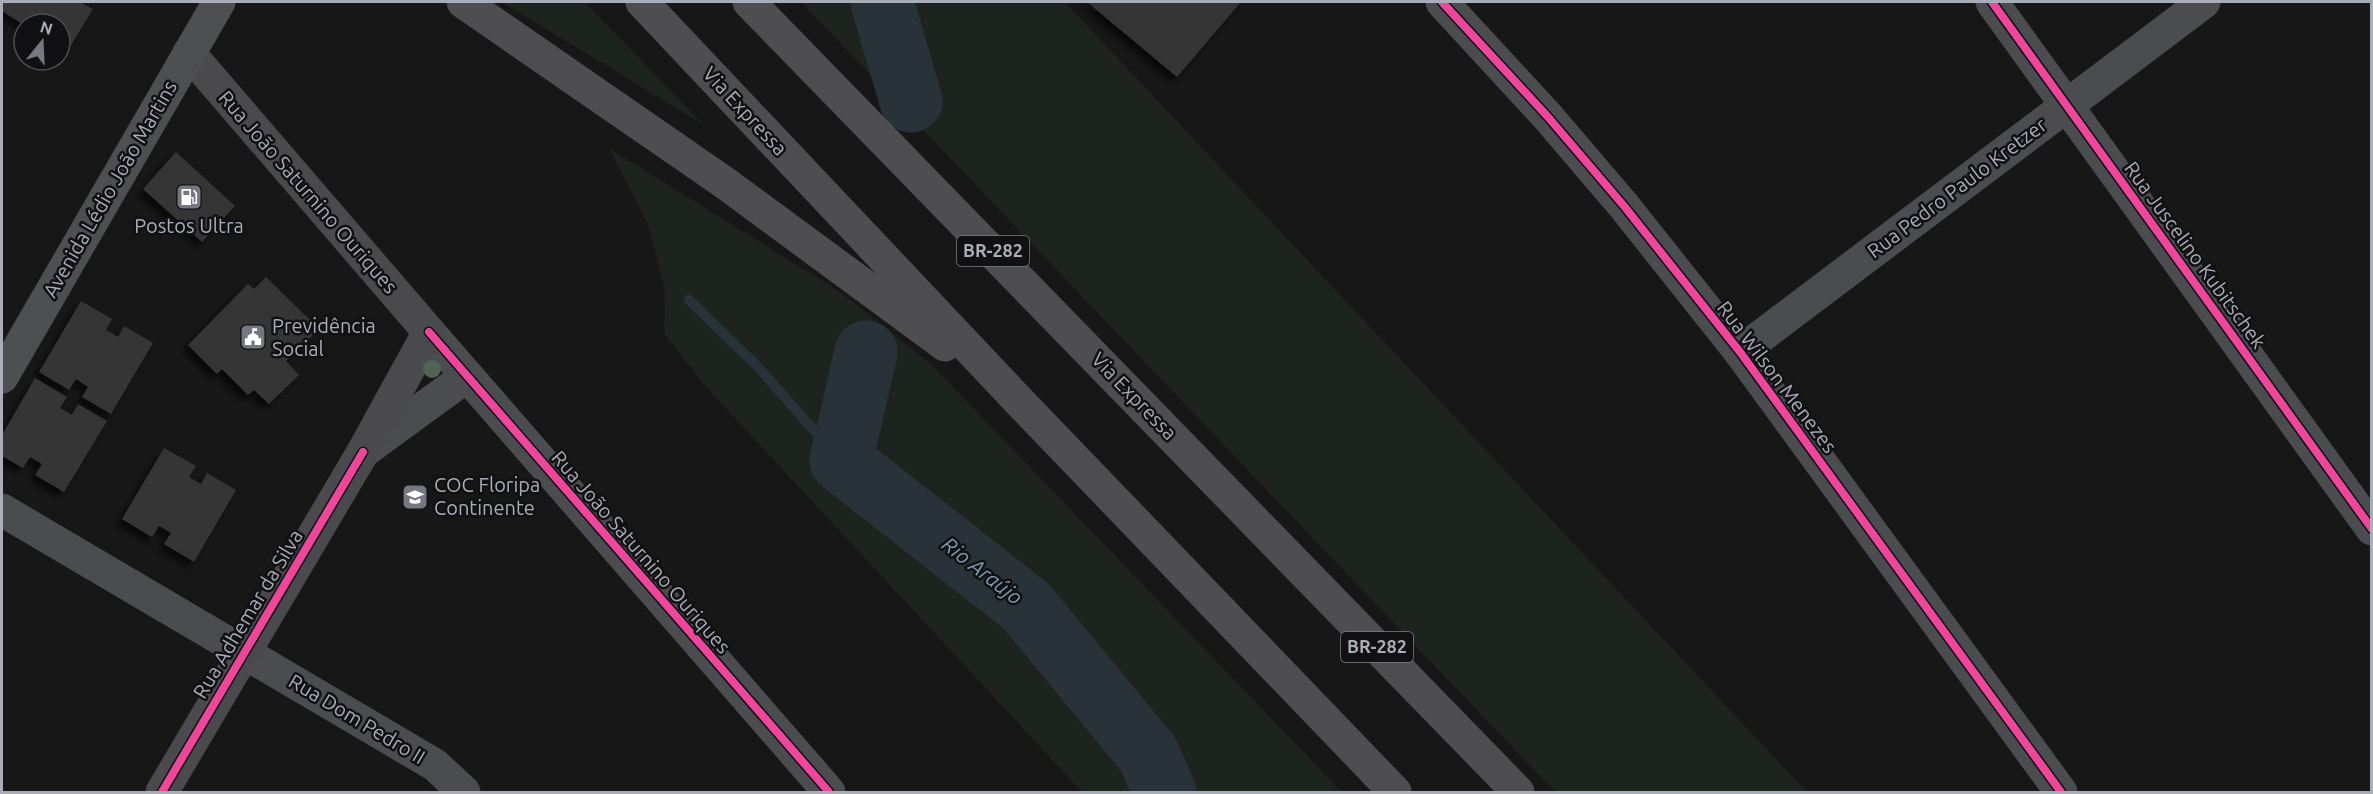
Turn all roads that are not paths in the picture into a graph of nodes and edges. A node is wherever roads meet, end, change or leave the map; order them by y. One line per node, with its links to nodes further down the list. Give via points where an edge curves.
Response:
1 (219, 2): 8 (main road, Avenida Lédio João Martins)
2 (463, 2): 14 (highway, via 734,189)
3 (642, 2): 14 (highway, Via Expressa)
4 (749, 2): 23 (highway, Via Expressa / BR-282)
5 (1442, 2): 11 (street, Rua Wilson Menezes, via 1548,117)
6 (1992, 2): 9 (street, Rua Juscelino Kubitschek)
7 (2204, 2): 9 (street, Rua Pedro Paulo Kretzer)
8 (189, 53): 10 (main road, Rua João Saturnino Ouriques); 12 (main road, Avenida Lédio João Martins)
9 (2066, 105): 11 (street, Rua Pedro Paulo Kretzer); 17 (street, Rua Juscelino Kubitschek)
10 (429, 332): 15 (main road, Rua Adhemar da Silva); 21 (street, Rua João Saturnino Ouriques)
11 (1740, 352): 24 (street, Rua Wilson Menezes)
12 (2, 377)
13 (456, 384): 15 (street)
14 (1016, 398): 22 (highway, Via Expressa)
15 (363, 452): 18 (main road, Rua Adhemar da Silva)
16 (2, 510): 18 (street, Rua Dom Pedro II)
17 (2372, 529)
18 (244, 652): 19 (main road, Rua Adhemar da Silva); 20 (street, Rua Dom Pedro II, via 435,765)
19 (162, 792)
20 (464, 792)
21 (829, 792)
22 (1395, 792)
23 (1518, 792)
24 (2061, 792)

